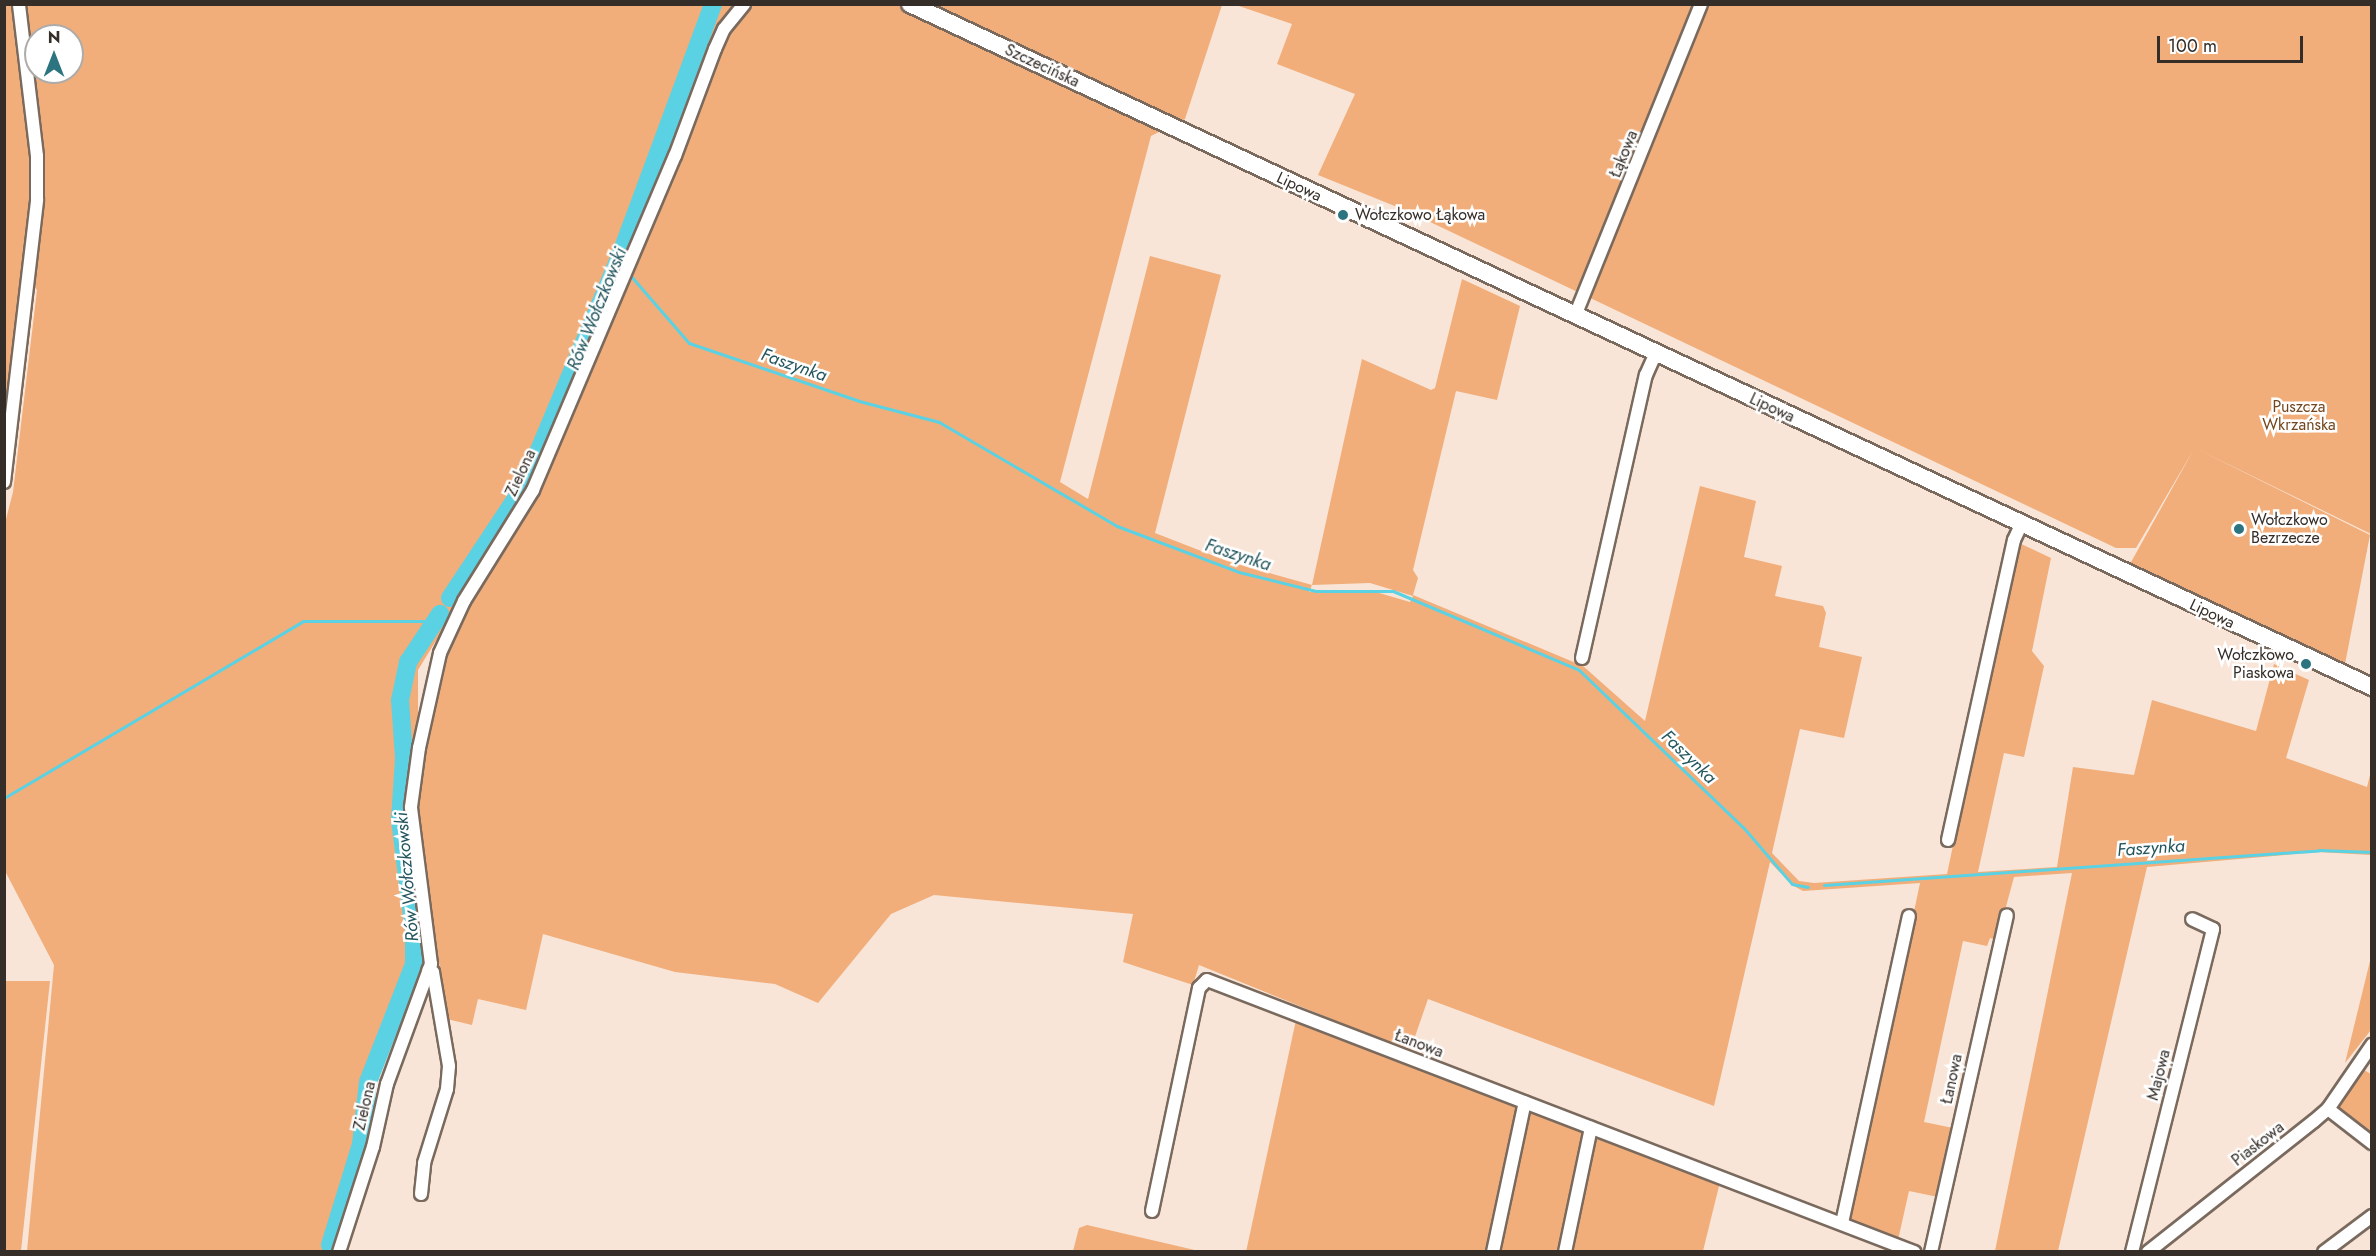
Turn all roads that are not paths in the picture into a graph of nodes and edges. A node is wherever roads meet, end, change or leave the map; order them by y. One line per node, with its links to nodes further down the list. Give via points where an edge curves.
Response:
1 (19, 4): 8 (street, via 37,156 37,199)
2 (744, 4): 16 (street, Zielona, via 724,29 715,49 675,156 533,490 460,608 442,646 418,748 411,807 430,957)
3 (910, 4): 5 (street, Szczecińska)
4 (1701, 4): 6 (street, Łąkowa)
5 (1173, 127): 6 (street, Lipowa)
6 (1575, 316): 7 (street, Lipowa)
7 (1656, 353): 9 (street, Lipowa); 10 (street, via 1646,375)
8 (4, 482)
9 (2020, 525): 11 (street, Lipowa); 12 (street)
10 (1582, 658)
11 (2372, 687)
12 (1948, 840)
13 (2007, 915): 31 (street, Łanowa)
14 (1910, 916): 25 (street)
15 (2192, 919): 32 (street, Majowa, via 2213,929)
16 (428, 970): 22 (street, Zielona, via 433,972 449,1066 447,1089 424,1163); 27 (street, Zielona, via 387,1084 373,1147)
17 (2372, 1046): 19 (street, Piaskowa)
18 (1525, 1102): 20 (street, Łanowa); 23 (street, Łanowa, via 1207,980 1199,988); 28 (street)
19 (2328, 1109): 21 (street); 33 (street, Piaskowa)
20 (1591, 1128): 25 (street, Łanowa); 29 (street)
21 (2372, 1143)
22 (421, 1194)
23 (1152, 1211)
24 (2372, 1216): 34 (street)
25 (1842, 1223): 26 (street, Łanowa)
26 (1887, 1247): 30 (street, Łanowa)
27 (339, 1251)
28 (1493, 1251)
29 (1565, 1251)
30 (1914, 1251)
31 (1931, 1251)
32 (2132, 1251)
33 (2148, 1251)
34 (2324, 1251)

